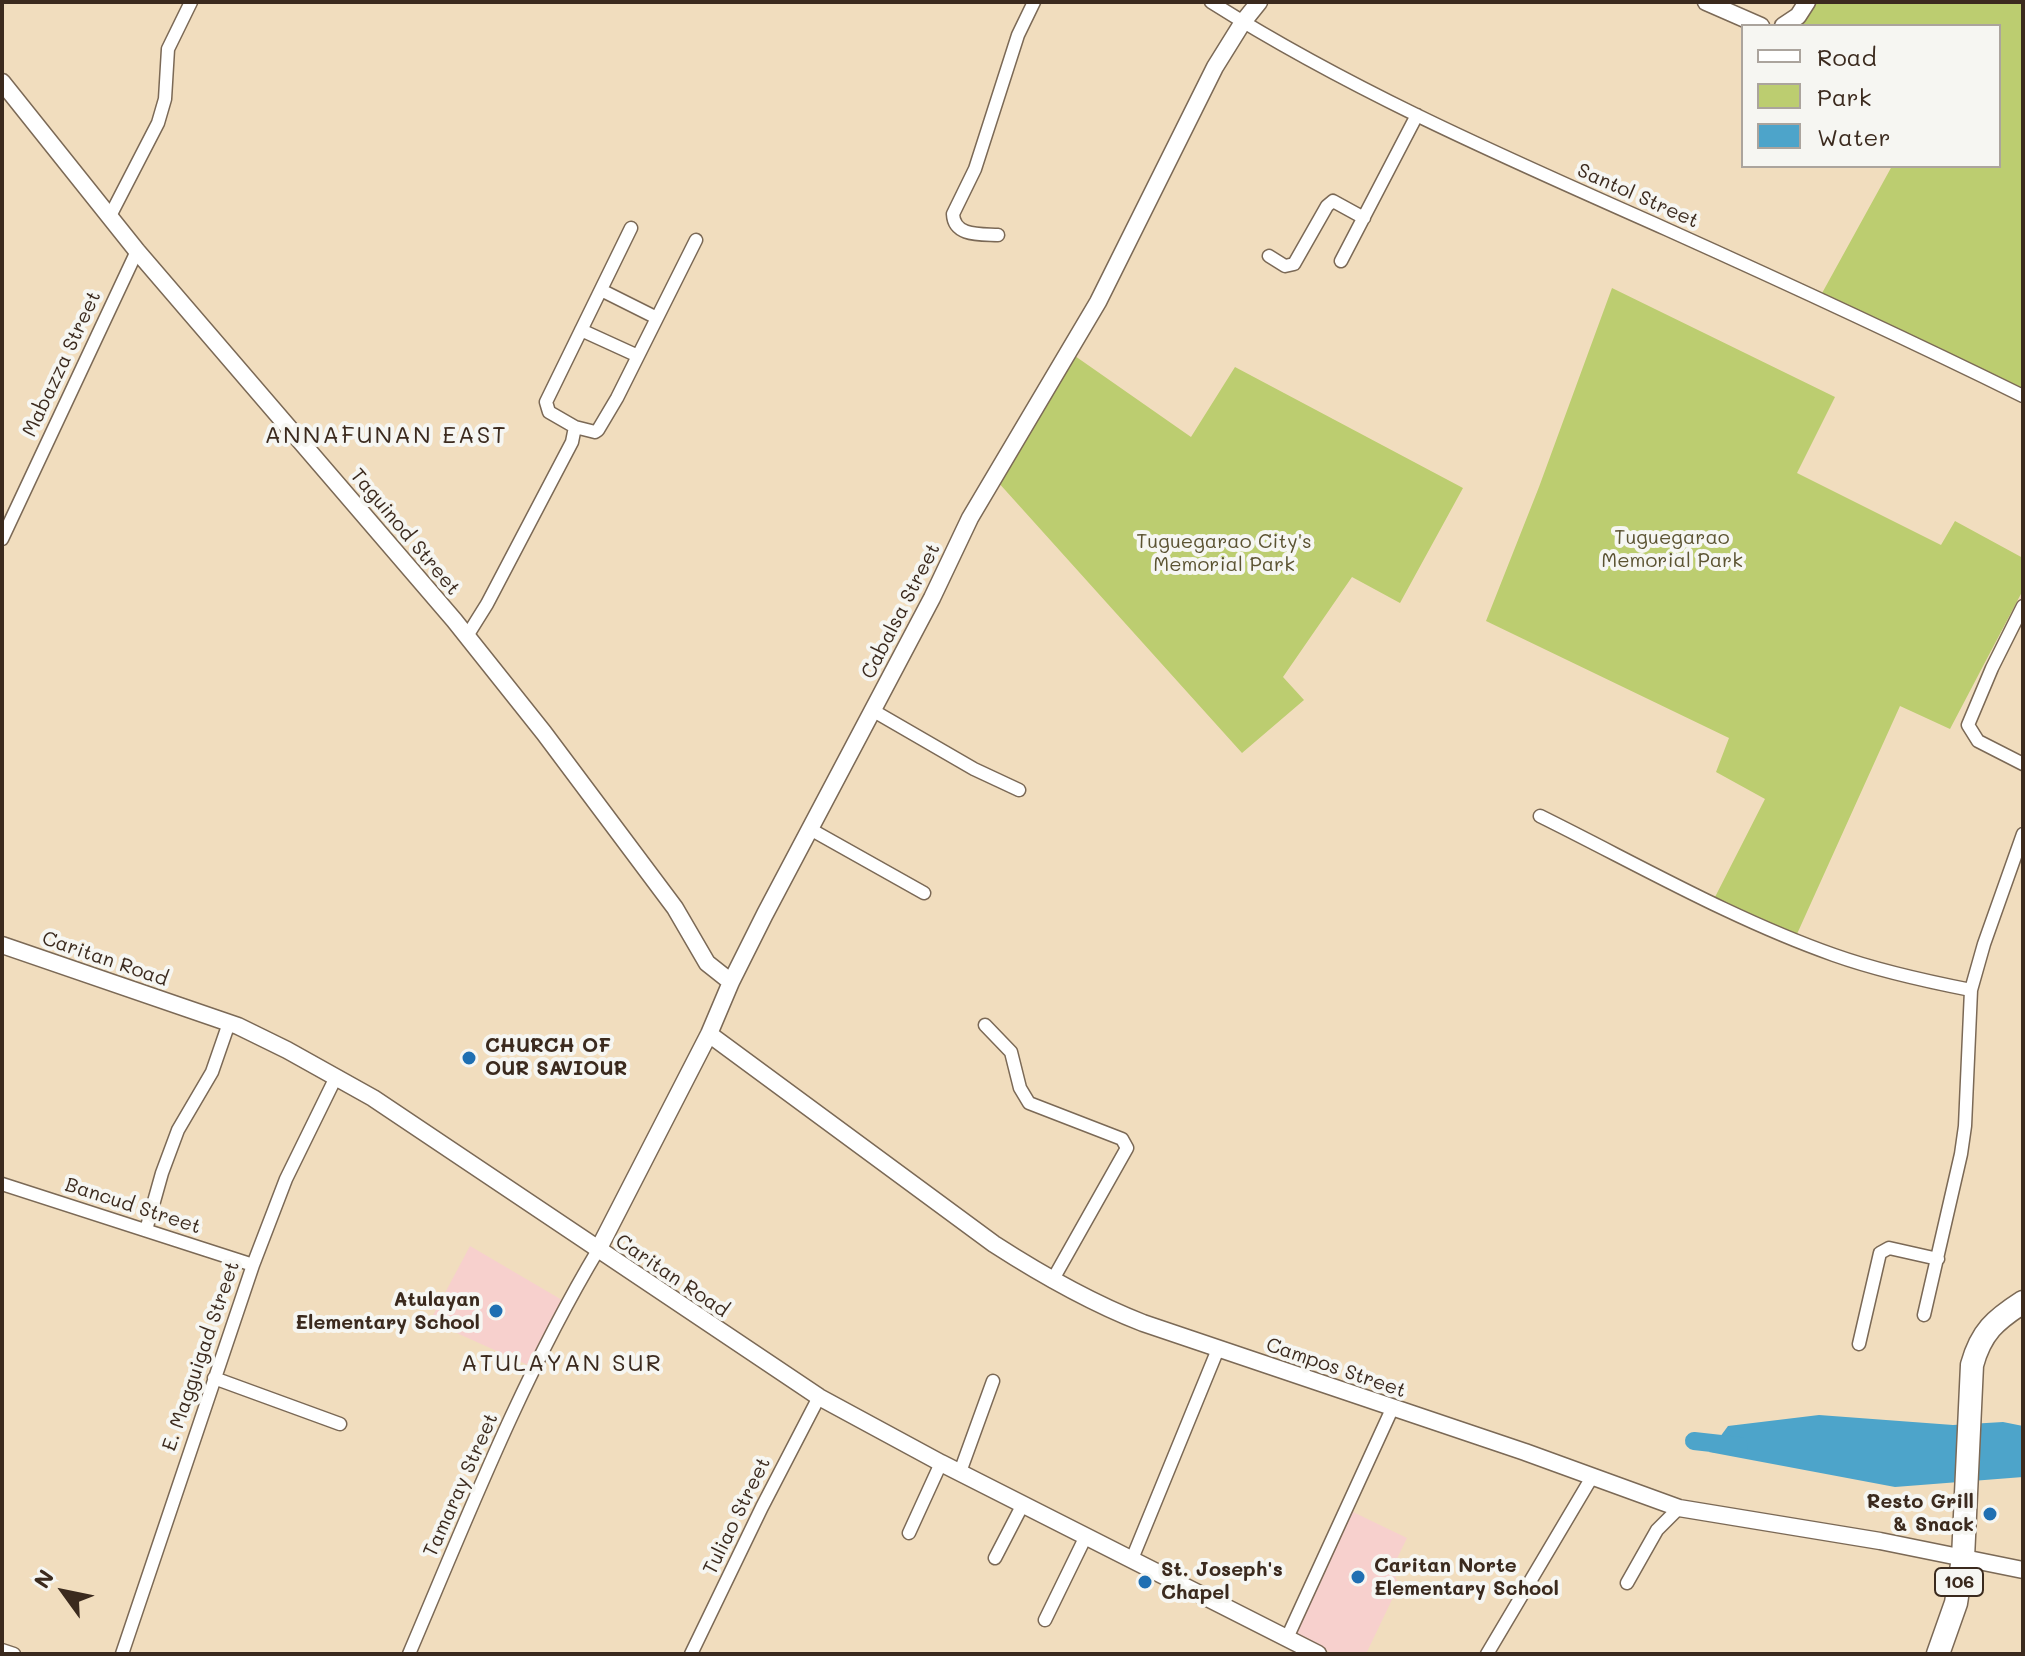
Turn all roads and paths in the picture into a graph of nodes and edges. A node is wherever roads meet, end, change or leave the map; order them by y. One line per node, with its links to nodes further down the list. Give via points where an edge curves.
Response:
1 (191, 2): 12 (street, via 168,49 158,123)
2 (1034, 2): 15 (street, via 953,214 962,230)
3 (1211, 2): 7 (street, Santol Street)
4 (1259, 2): 7 (street, Cabalsa Street)
5 (1807, 2): 9 (street)
6 (1709, 3): 8 (street)
7 (1243, 22): 11 (street, Santol Street); 29 (street, Cabalsa Street, via 1199,96 1098,302 970,518)
8 (1756, 24)
9 (1786, 24)
10 (2, 82): 12 (street, Taguinod Street)
11 (1417, 115): 13 (street); 24 (street, Santol Street)
12 (110, 216): 17 (street, Taguinod Street)
13 (1364, 218): 18 (street, via 1333,201 1294,264 1285,266); 19 (street)
14 (631, 228): 20 (street)
15 (998, 235)
16 (696, 240): 21 (street)
17 (137, 251): 26 (street, Mabazza Street); 28 (street, Taguinod Street)
18 (1269, 256)
19 (1341, 261)
20 (601, 290): 21 (street); 22 (street)
21 (657, 318): 23 (street)
22 (581, 330): 23 (street); 25 (street, via 546,402 549,412)
23 (638, 356): 25 (street, via 597,431)
24 (2023, 396)
25 (575, 427): 28 (street, via 572,442)
26 (2, 539)
27 (2023, 606): 30 (street, via 1968,725 1978,741)
28 (467, 636): 37 (street, Taguinod Street, via 675,908 707,963)
29 (872, 710): 31 (street); 33 (street, Cabalsa Street)
30 (2023, 764)
31 (1019, 790)
32 (1540, 816): 38 (street, via 1818,949 1891,973)
33 (810, 829): 35 (street); 37 (street, Cabalsa Street)
34 (2023, 834): 38 (street)
35 (924, 893)
36 (2, 945): 39 (street, Caritan Road)
37 (731, 982): 41 (street, Cabalsa Street)
38 (1971, 990): 46 (street, via 1965,1126)
39 (229, 1023): 42 (street, Caritan Road); 44 (street, via 212,1072 178,1130)
40 (985, 1025): 48 (street, via 1011,1052 1029,1103 1122,1139 1127,1148)
41 (709, 1034): 45 (street, Cabalsa Street); 48 (street, Campos Street)
42 (336, 1077): 45 (street, Caritan Road); 47 (street, E. Magguigad Street, via 286,1179)
43 (2, 1184): 44 (street, Bancud Street)
44 (146, 1230): 47 (street, Bancud Street)
45 (598, 1250): 55 (street, Caritan Road); 76 (street, Tamaray Street, via 539,1358)
46 (1938, 1259): 50 (street); 51 (street, via 1889,1248 1880,1253)
47 (253, 1265): 53 (street, E. Magguigad Street)
48 (1052, 1281): 52 (street, Campos Street, via 1101,1307)
49 (2023, 1302): 66 (highway, 106, via 2001,1316 1978,1344 1972,1365)
50 (1924, 1315)
51 (1859, 1344)
52 (1218, 1349): 56 (street, Campos Street); 67 (street)
53 (214, 1378): 57 (street); 75 (street, E. Magguigad Street)
54 (993, 1381): 59 (street)
55 (819, 1397): 58 (street, Caritan Road); 77 (street, Tuliao Street)
56 (1392, 1409): 60 (street, Campos Street); 71 (street)
57 (340, 1424)
58 (941, 1463): 59 (street, Caritan Road); 63 (street)
59 (960, 1472): 61 (street, Caritan Road)
60 (1592, 1477): 62 (street, Campos Street); 79 (street)
61 (1023, 1504): 64 (street, Caritan Road); 65 (street)
62 (1679, 1508): 66 (street, Campos Street); 69 (street, via 1657,1530)
63 (909, 1533)
64 (1086, 1536): 67 (street, Caritan Road); 70 (street)
65 (995, 1558)
66 (1963, 1558): 68 (street, Campos Street); 73 (highway, 106)
67 (1132, 1559): 71 (street, Caritan Road)
68 (2023, 1570)
69 (1627, 1583)
70 (1045, 1620)
71 (1287, 1638): 78 (street, Caritan Road)
72 (2, 1650): 74 (street)
73 (1940, 1653)
74 (14, 1654)
75 (122, 1654)
76 (409, 1654)
77 (691, 1654)
78 (1318, 1654)
79 (1487, 1654)

